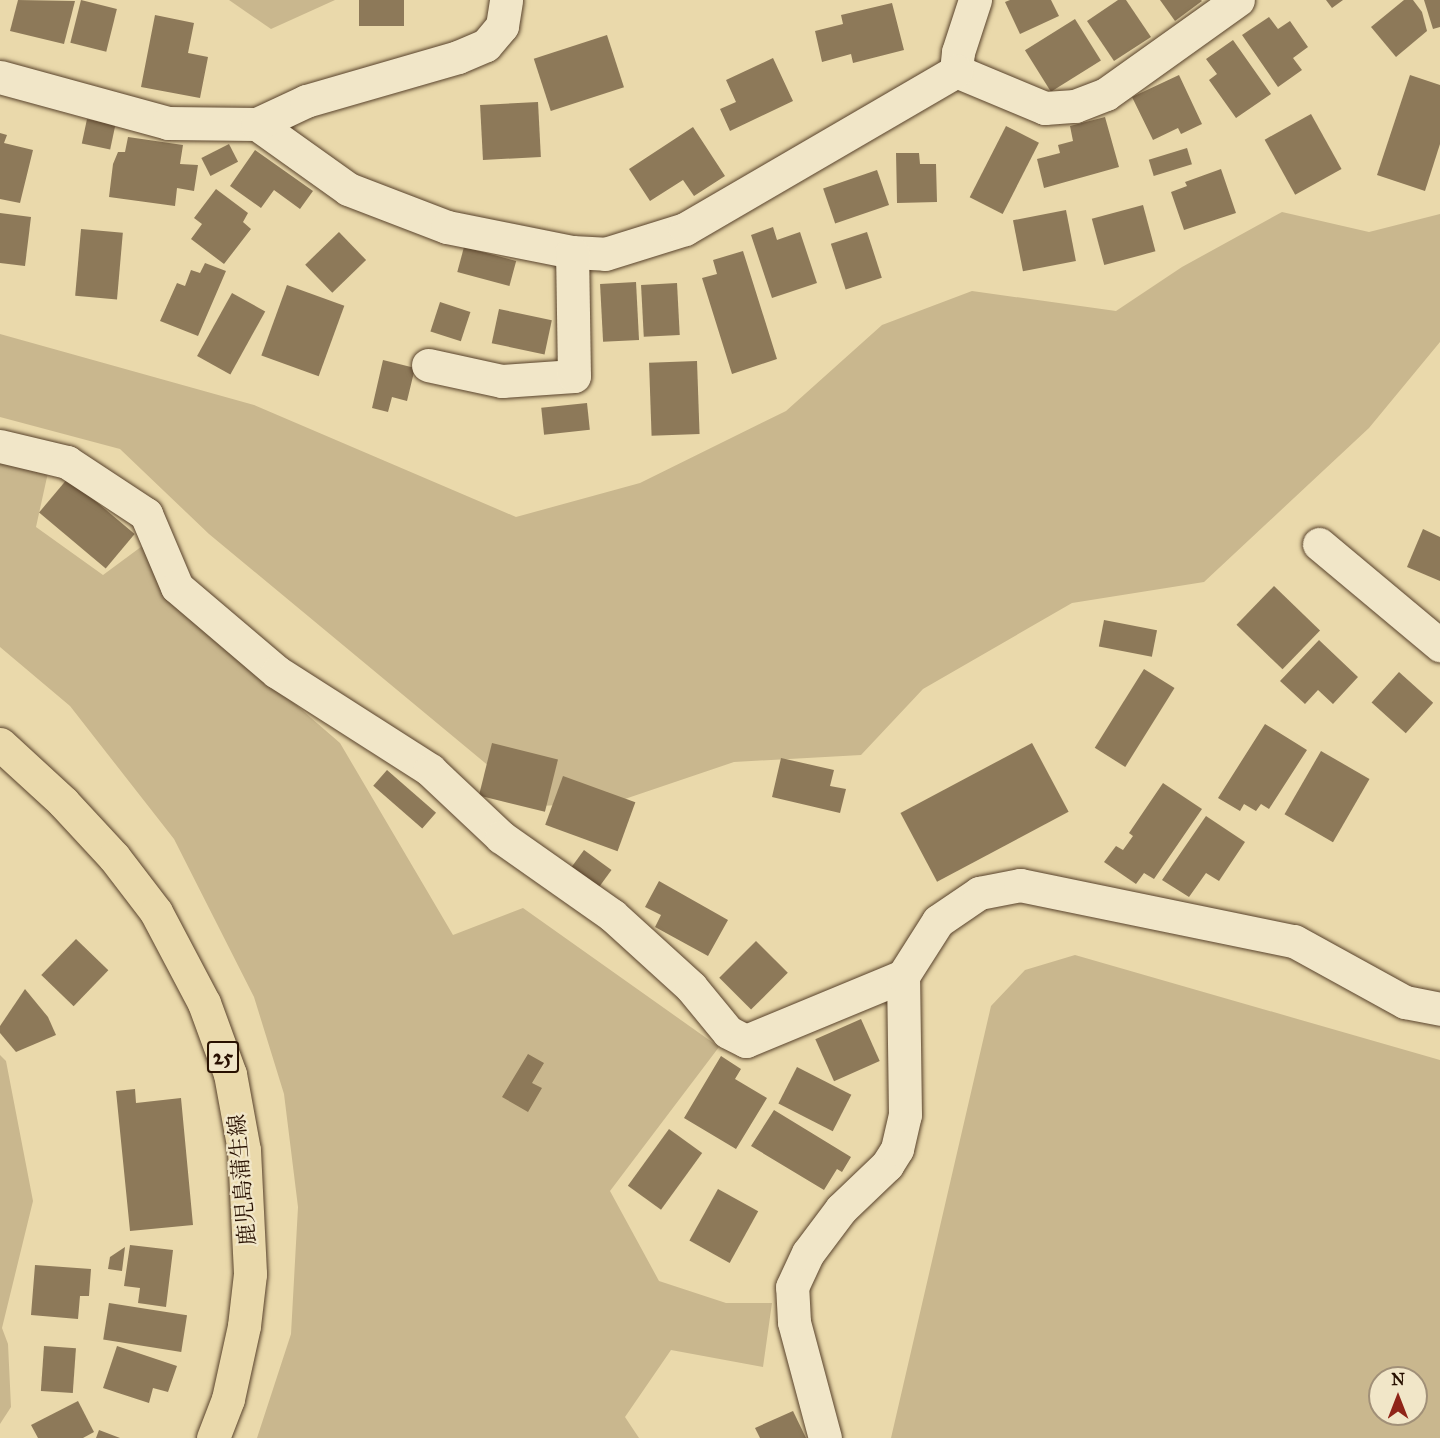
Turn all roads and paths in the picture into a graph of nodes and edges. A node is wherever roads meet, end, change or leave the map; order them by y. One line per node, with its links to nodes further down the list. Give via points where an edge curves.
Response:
1 (506, 0): 6 (street, via 502,26 486,45 458,57 306,101)
2 (975, 0): 4 (street)
3 (1238, 0): 4 (street, via 1106,94 1075,105 1045,108)
4 (956, 71): 7 (street, via 685,228 605,254)
5 (0, 77): 6 (street, via 168,123)
6 (257, 124): 7 (street, via 348,189 447,227)
7 (572, 252): 8 (street, via 574,376 502,381)
8 (428, 365)
9 (0, 446): 13 (street, via 67,462 146,514 177,587 277,672 430,770 501,837 612,915 691,987 728,1032 746,1041)
10 (1319, 544): 11 (street)
11 (1440, 645)
12 (0, 744): 15 (main road, 鹿児島蒲生線 / 25, via 99,841 156,912 204,1003 230,1074 244,1150 250,1274 244,1326 228,1399)
13 (903, 976): 14 (street, via 938,921 979,893 1020,885 1294,941 1405,1002); 16 (street, via 905,1115 897,1149 841,1209 808,1253 792,1287 794,1322)
14 (1440, 1009)
15 (213, 1438)
16 (825, 1438)

